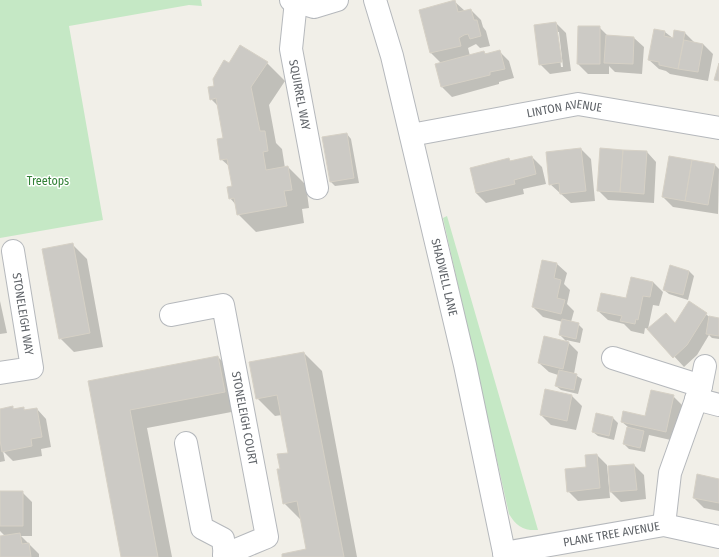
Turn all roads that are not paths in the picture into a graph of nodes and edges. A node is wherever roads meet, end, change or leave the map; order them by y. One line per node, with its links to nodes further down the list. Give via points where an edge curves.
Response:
1 (337, 0): 3 (street, SQUIRREL WAY, via 314,7)
2 (375, 0): 5 (street, SHADWELL LANE)
3 (293, 1): 6 (street, SQUIRREL WAY, via 290,49)
4 (719, 128): 5 (street, LINTON AVENUE, via 578,104)
5 (411, 135): 16 (street, SHADWELL LANE, via 465,365)
6 (317, 188)
7 (13, 251): 10 (street, STONELEIGH WAY, via 32,368)
8 (171, 315): 17 (street, STONELEIGH COURT, via 223,305 267,537)
9 (613, 358): 11 (street)
10 (0, 373)
11 (701, 384): 12 (street); 14 (street, via 670,473)
12 (719, 405)
13 (186, 443): 17 (street, STONELEIGH COURT, via 202,528 223,539)
14 (664, 525): 15 (street, PLANE TREE AVENUE); 16 (street, PLANE TREE AVENUE)
15 (719, 537)
16 (504, 555)
17 (225, 556)

